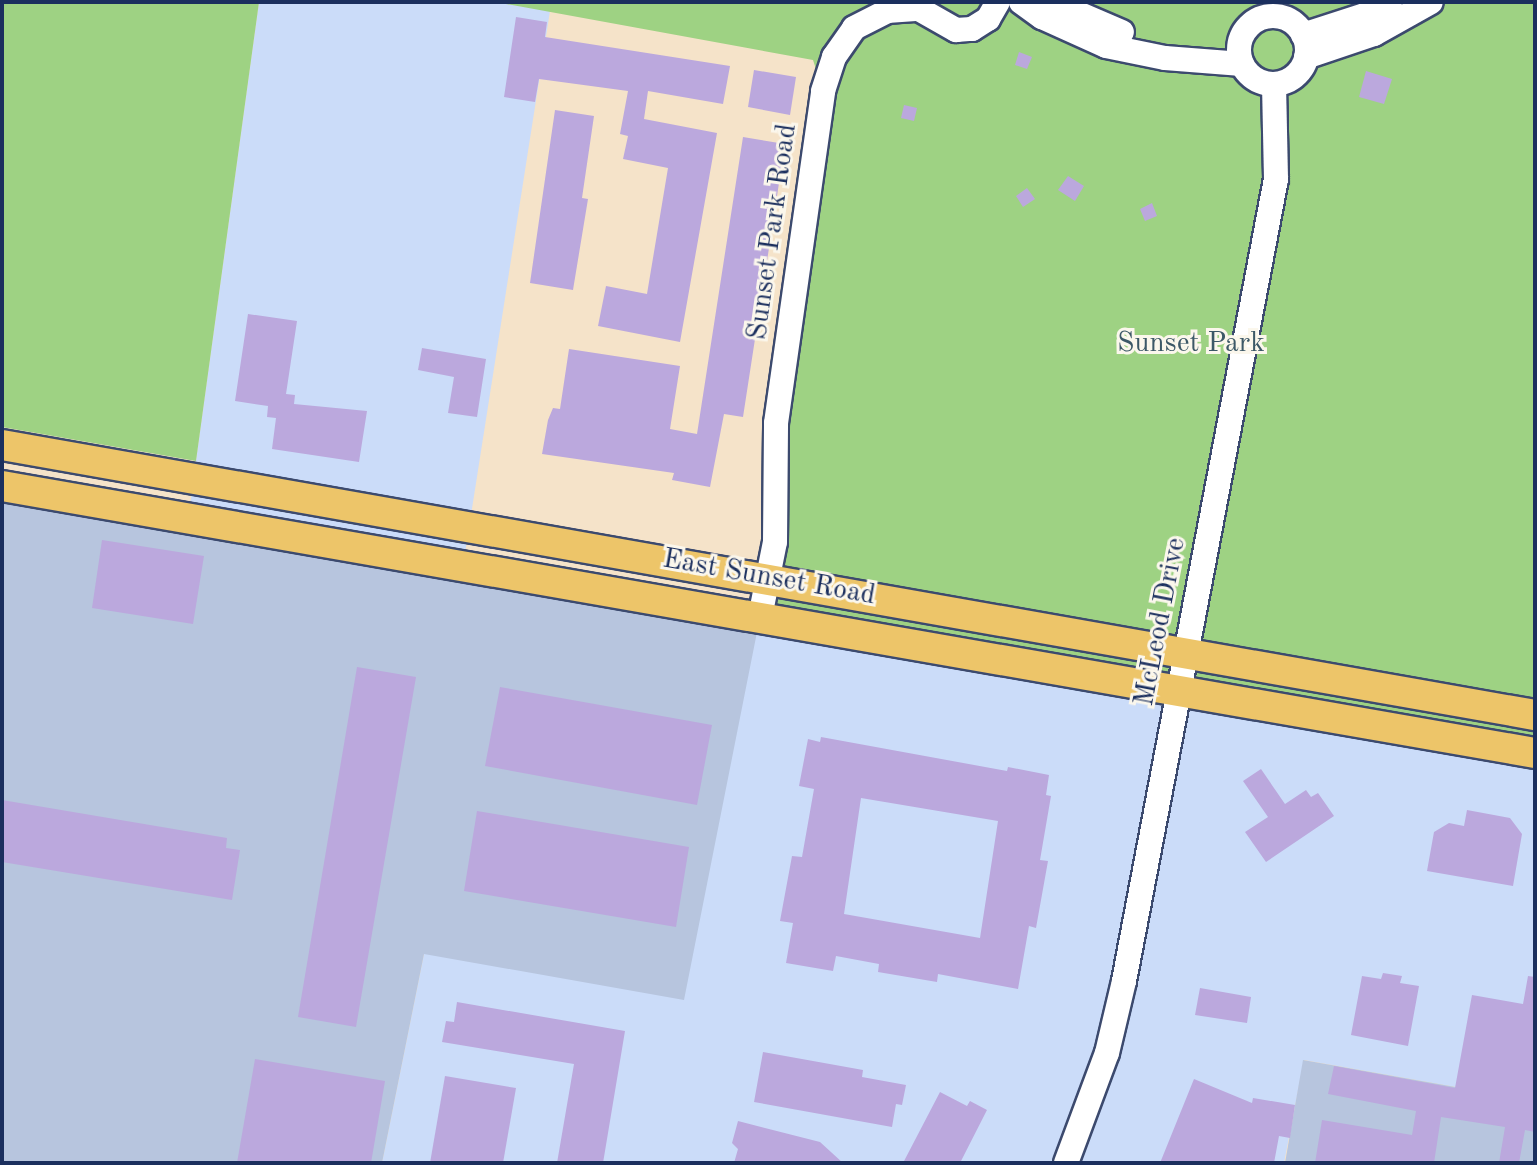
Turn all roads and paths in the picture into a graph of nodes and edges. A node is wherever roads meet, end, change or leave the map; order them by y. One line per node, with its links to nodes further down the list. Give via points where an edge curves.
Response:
1 (998, 2): 13 (street, Sunset Park Road, via 988,19 972,29 956,30 919,9 887,11 854,28 834,57 823,91 776,423 775,542)
2 (1021, 2): 7 (street, via 1106,46 1165,58)
3 (1052, 2): 7 (street, via 1111,30)
4 (1390, 2): 6 (street)
5 (1431, 2): 6 (street, via 1374,34)
6 (1305, 46): 7 (street, via 1288,19 1265,17 1247,29); 8 (street, via 1295,76)
7 (1241, 57): 8 (street, via 1253,78)
8 (1274, 84): 15 (street, McLeod Drive, via 1276,179)
9 (2, 445): 10 (main road, East Sunset Road)
10 (84, 459): 12 (main road); 13 (main road, East Sunset Road)
11 (2, 486): 12 (main road, East Sunset Road)
12 (78, 499): 14 (main road, East Sunset Road)
13 (768, 578): 14 (street, Sunset Park Road); 15 (main road, East Sunset Road)
14 (760, 617): 16 (main road, East Sunset Road)
15 (1185, 653): 16 (street, McLeod Drive); 17 (main road, East Sunset Road)
16 (1178, 689): 18 (main road, East Sunset Road); 19 (street, McLeod Drive, via 1107,1053)
17 (1535, 715)
18 (1535, 753)
19 (1066, 1163)

